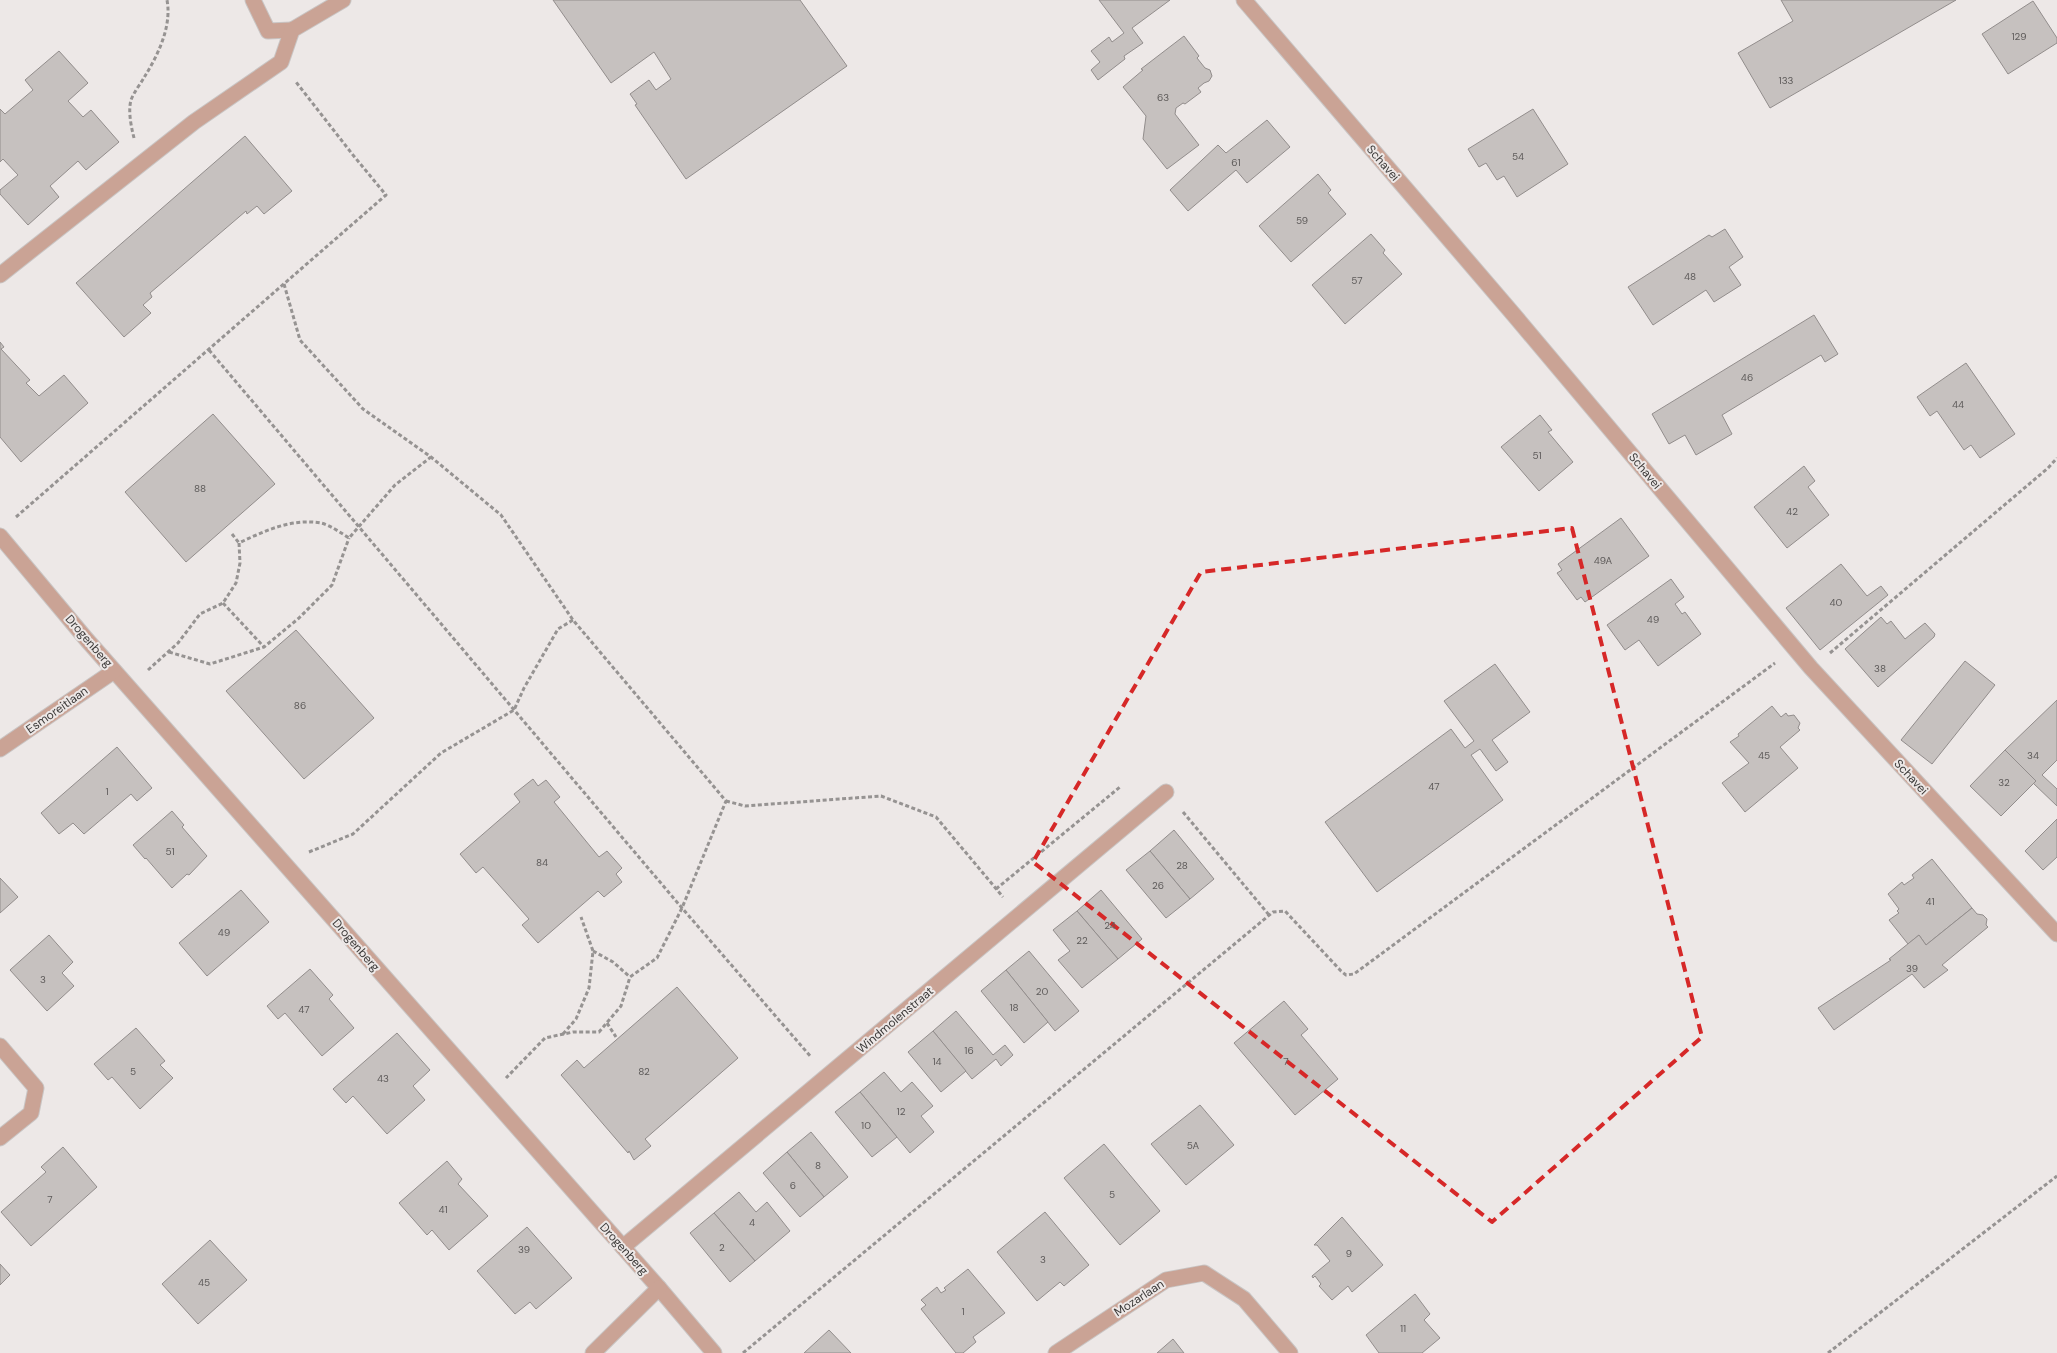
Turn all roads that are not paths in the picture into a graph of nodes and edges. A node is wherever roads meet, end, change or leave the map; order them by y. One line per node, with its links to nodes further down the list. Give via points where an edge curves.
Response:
1 (253, 0): 4 (street, via 268,31)
2 (343, 0): 4 (street)
3 (1244, 0): 10 (street, Schavei, via 1514,314 1794,649)
4 (292, 30): 5 (street, via 281,62 194,122)
5 (0, 275)
6 (0, 536): 7 (street, Drogenberg)
7 (114, 671): 8 (street, Esmoreitlaan); 13 (street, Drogenberg)
8 (0, 749)
9 (1166, 792): 13 (street, Windmolenstraat)
10 (2057, 934)
11 (0, 1046): 12 (street, via 36,1088 31,1113)
12 (0, 1138)
13 (623, 1247): 14 (street, Drogenberg)
14 (659, 1288): 15 (street); 16 (street, Drogenberg)
15 (593, 1353)
16 (714, 1353)
17 (1056, 1353): 18 (street, Mozarlaan, via 1166,1280 1204,1274 1244,1299)
18 (1290, 1353)

